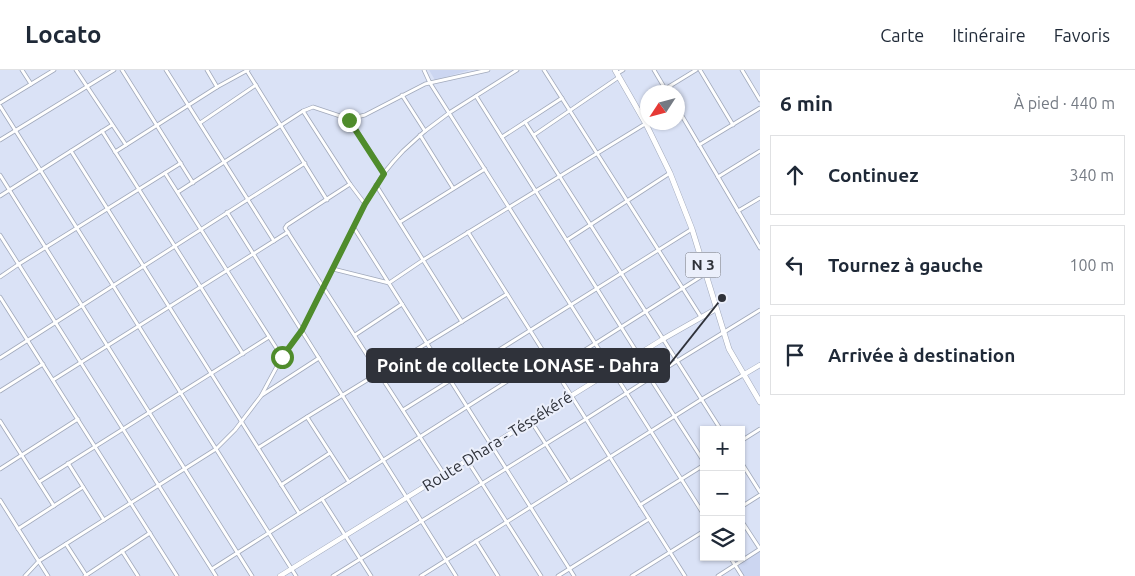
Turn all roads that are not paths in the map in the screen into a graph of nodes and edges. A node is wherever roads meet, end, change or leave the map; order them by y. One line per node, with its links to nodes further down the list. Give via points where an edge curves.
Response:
1 (22, 70): 20 (street)
2 (52, 70): 20 (street)
3 (76, 70): 24 (street)
4 (114, 70): 24 (street)
5 (122, 70): 44 (street)
6 (166, 70): 31 (street)
7 (207, 70): 25 (street)
8 (248, 70): 21 (street); 25 (street)
9 (424, 70): 19 (street)
10 (488, 70): 19 (street)
11 (516, 70): 27 (street)
12 (544, 70): 28 (street)
13 (623, 70): 18 (street)
14 (654, 70): 22 (street)
15 (696, 70): 23 (street)
16 (700, 70): 43 (street)
17 (742, 70): 29 (street)
18 (618, 73): 34 (street); 36 (main road, N 3)
19 (430, 83): 26 (street); 35 (street)
20 (31, 84): 30 (street)
21 (256, 85): 40 (street); 42 (street)
22 (663, 85)
23 (675, 85)
24 (86, 86): 41 (street); 47 (street)
25 (217, 87): 31 (street)
26 (402, 95): 37 (street, via 365,116); 49 (street)
27 (476, 96): 35 (street); 52 (street)
28 (562, 98): 34 (street); 39 (street)
29 (760, 100)
30 (0, 105): 47 (street)
31 (189, 105): 40 (street); 44 (street)
32 (760, 108): 43 (street)
33 (303, 111): 37 (street, via 313,107); 42 (street); 72 (street)
34 (570, 111): 51 (street); 59 (street)
35 (449, 113): 49 (street); 63 (street)
36 (640, 113)
37 (349, 120): 67 (street)
38 (685, 121): 55 (street)
39 (525, 122): 51 (street); 52 (street)
40 (200, 123): 60 (street)
41 (112, 125): 48 (street); 54 (street)
42 (281, 125): 60 (street); 61 (street)
43 (732, 125): 55 (street)
44 (156, 126): 54 (street); 62 (street)
45 (640, 128): 59 (street)
46 (649, 130): 66 (main road, N 3)
47 (15, 131): 53 (street); 64 (street)
48 (102, 131): 56 (street); 58 (street)
49 (425, 131): 50 (street)
50 (420, 135): 67 (street); 74 (street)
51 (534, 135): 69 (street)
52 (502, 137): 77 (street)
53 (0, 140)
54 (126, 145): 58 (street)
55 (699, 145): 70 (street)
56 (71, 151): 64 (street); 86 (street)
57 (760, 151): 70 (street)
58 (115, 152): 75 (street)
59 (597, 154): 69 (street); 83 (street)
60 (225, 162): 71 (street); 81 (street)
61 (305, 163): 81 (street); 82 (street)
62 (181, 164): 65 (street); 71 (street)
63 (485, 169): 74 (street); 85 (street)
64 (40, 171): 76 (street); 92 (street)
65 (166, 173): 75 (street); 78 (street)
66 (670, 173): 83 (street); 94 (main road, N 3)
67 (384, 174): 73 (street)
68 (0, 175): 76 (street)
69 (560, 177): 77 (street); 90 (street)
70 (718, 177): 87 (street)
71 (193, 183): 78 (street)
72 (350, 184): 82 (street); 84 (street)
73 (376, 185): 84 (street); 89 (street)
74 (454, 188): 89 (street)
75 (139, 189): 86 (street); 100 (street)
76 (10, 190): 79 (street); 102 (street)
77 (536, 191): 85 (street); 98 (street)
78 (178, 192): 93 (street)
79 (0, 196)
80 (760, 198): 87 (street)
81 (248, 199): 88 (street); 99 (street)
82 (327, 200): 95 (street, via 287,225)
83 (627, 201): 90 (street); 103 (street)
84 (365, 204): 91 (street)
85 (509, 208): 96 (street); 123 (street)
86 (108, 210): 92 (street); 107 (street)
87 (738, 211): 101 (street)
88 (228, 212): 93 (street); 104 (street)
89 (400, 222): 105 (street)
90 (591, 224): 98 (street); 110 (street)
91 (354, 227): 108 (street); 113 (street)
92 (77, 228): 102 (street); 114 (street)
93 (201, 229): 100 (street); 109 (street)
94 (692, 229): 103 (street); 111 (main road, N 3)
95 (288, 232): 99 (street); 116 (street)
96 (468, 232): 105 (street); 119 (street)
97 (0, 235): 106 (street)
98 (567, 240): 117 (street)
99 (274, 241): 104 (street)
100 (175, 246): 107 (street); 115 (street)
101 (760, 247)
102 (46, 248): 106 (street); 122 (street)
103 (658, 250): 110 (street); 118 (street)
104 (254, 254): 109 (street); 133 (street)
105 (423, 260): 113 (street); 130 (street)
106 (18, 264): 112 (street); 129 (street)
107 (143, 266): 114 (street); 124 (street)
108 (333, 269): 113 (street); 116 (street)
109 (227, 270): 115 (street); 137 (street)
110 (622, 273): 117 (street); 127 (street)
111 (706, 273): 118 (street); 125 (main road, N 3)
112 (0, 277)
113 (389, 283): 121 (street)
114 (113, 286): 122 (street); 131 (street)
115 (201, 287): 124 (street); 143 (street)
116 (324, 287): 133 (street); 136 (street)
117 (597, 288): 123 (street); 132 (street)
118 (682, 288): 127 (street); 128 (street)
119 (507, 294): 130 (street); 134 (street)
120 (0, 297): 139 (street)
121 (402, 304): 136 (street); 140 (street)
122 (82, 305): 129 (street); 142 (street)
123 (571, 305): 134 (street); 141 (street)
124 (169, 307): 131 (street); 156 (street)
125 (716, 309): 128 (street, Route Dhara - Téssékéré); 135 (main road, N 3)
126 (760, 310): 135 (street)
127 (645, 311): 132 (street); 138 (street)
128 (700, 317): 138 (street, Route Dhara - Téssékéré)
129 (56, 322): 139 (street); 150 (street)
130 (462, 322): 140 (street)
131 (138, 326): 142 (street); 162 (street)
132 (621, 326): 141 (street); 144 (street)
133 (302, 330): 147 (street); 148 (street)
134 (530, 330): 145 (street); 160 (street)
135 (723, 333): 149 (street); 157 (main road, N 3)
136 (355, 335): 155 (street)
137 (269, 337): 143 (street); 147 (street)
138 (663, 339): 144 (street, Route Dhara - Téssékéré); 149 (street)
139 (28, 340): 146 (street); 151 (street)
140 (428, 343): 155 (street); 160 (street)
141 (595, 343): 153 (street); 154 (street)
142 (107, 346): 150 (street); 171 (street)
143 (243, 354): 156 (street)
144 (638, 354): 154 (street, Route Dhara - Téssékéré)
145 (547, 356): 153 (street); 169 (street)
146 (0, 357)
147 (282, 357): 165 (street)
148 (319, 358): 164 (street); 165 (street)
149 (677, 360): 158 (street); 167 (street)
150 (81, 362): 159 (street); 181 (street)
151 (43, 364): 159 (street); 161 (street)
152 (760, 365): 157 (street)
153 (555, 369): 166 (street)
154 (612, 370): 163 (street); 166 (street, Route Dhara - Téssékéré)
155 (379, 373): 164 (street); 170 (street)
156 (211, 374): 162 (street); 178 (street)
157 (743, 375): 167 (street); 168 (main road, N 3)
158 (650, 378): 163 (street); 173 (street)
159 (53, 380): 174 (street)
160 (450, 380): 169 (street); 170 (street)
161 (0, 391)
162 (180, 393): 171 (street); 190 (street)
163 (627, 393): 175 (street); 183 (street)
164 (343, 395): 172 (street); 195 (street)
165 (261, 396): 178 (street)
166 (571, 396): 175 (street); 176 (street, Route Dhara - Téssékéré)
167 (702, 399): 173 (street); 179 (street)
168 (760, 402)
169 (468, 406): 184 (street); 187 (street)
170 (403, 410): 184 (street)
171 (149, 412): 181 (street); 200 (street)
172 (307, 417): 189 (street); 191 (street)
173 (675, 417): 183 (street); 194 (street)
174 (78, 419): 188 (street); 192 (street)
175 (586, 419): 186 (street); 193 (street)
176 (531, 420): 186 (street); 187 (street, Route Dhara - Téssékéré)
177 (0, 421): 180 (street)
178 (241, 422): 189 (street); 190 (street)
179 (719, 426)
180 (2, 429): 192 (street)
181 (123, 429): 188 (street); 209 (street)
182 (760, 430): 185 (street)
183 (651, 432): 193 (street); 204 (street)
184 (420, 436): 195 (street); 203 (street)
185 (745, 439)
186 (546, 444): 201 (street); 207 (street)
187 (491, 445): 196 (street, Route Dhara - Téssékéré); 201 (street)
188 (95, 447): 197 (street); 216 (street)
189 (258, 448): 210 (street)
190 (216, 449): 200 (street); 230 (street)
191 (330, 453): 206 (street); 210 (street)
192 (22, 455): 199 (street); 205 (street)
193 (610, 457): 207 (street); 218 (street)
194 (700, 457)
195 (383, 460): 206 (street); 213 (street)
196 (467, 460): 203 (street, Route Dhara - Téssékéré); 208 (street)
197 (68, 463): 205 (street); 211 (street)
198 (700, 466): 204 (street)
199 (0, 469)
200 (185, 469): 209 (street); 237 (street)
201 (506, 469): 208 (street); 220 (street)
202 (745, 469): 212 (street)
203 (444, 474): 213 (street, Route Dhara - Téssékéré)
204 (681, 479): 218 (street); 221 (street)
205 (39, 482): 219 (street)
206 (349, 482): 214 (street)
207 (570, 482): 220 (street)
208 (482, 484): 225 (street); 226 (street)
209 (159, 485): 216 (street); 244 (street)
210 (281, 485): 222 (street)
211 (83, 487): 219 (street); 224 (street)
212 (760, 493): 217 (street)
213 (407, 497): 225 (street); 232 (street, Route Dhara - Téssékéré)
214 (322, 499): 222 (street); 232 (street)
215 (0, 500): 228 (street)
216 (131, 503): 224 (street); 229 (street)
217 (745, 504)
218 (640, 505): 223 (street)
219 (54, 506): 228 (street)
220 (531, 507): 226 (street); 246 (street)
221 (700, 509)
222 (299, 513): 230 (street)
223 (649, 519): 238 (street); 246 (street)
224 (104, 520): 234 (street)
225 (422, 521): 239 (street); 240 (street)
226 (507, 522): 233 (street); 262 (street)
227 (745, 526): 235 (street)
228 (18, 529): 241 (street)
229 (150, 533): 236 (street); 252 (street)
230 (269, 533): 237 (street); 245 (street)
231 (700, 533): 238 (street)
232 (345, 536): 239 (street); 245 (street, Route Dhara - Téssékéré)
233 (476, 542): 240 (street); 261 (street)
234 (66, 544): 241 (street); 250 (street)
235 (760, 549): 243 (street)
236 (122, 551): 250 (street); 251 (street)
237 (238, 552): 244 (street); 254 (street)
238 (670, 552): 247 (street); 265 (street)
239 (360, 559): 257 (street); 258 (street)
240 (446, 560): 259 (street); 260 (street)
241 (39, 561): 248 (street); 249 (street)
242 (732, 561): 243 (street)
243 (735, 565): 266 (street); 267 (street)
244 (212, 569): 253 (street)
245 (291, 569): 255 (street, Route Dhara - Téssékéré); 256 (street)
246 (570, 569): 263 (street); 264 (street)
247 (636, 575)
248 (25, 576)
249 (48, 576)
250 (85, 576)
251 (138, 576)
252 (177, 576)
253 (216, 576)
254 (252, 576)
255 (280, 576)
256 (296, 576)
257 (333, 576)
258 (371, 576)
259 (421, 576)
260 (456, 576)
261 (498, 576)
262 (541, 576)
263 (558, 576)
264 (574, 576)
265 (685, 576)
266 (718, 576)
267 (742, 576)

